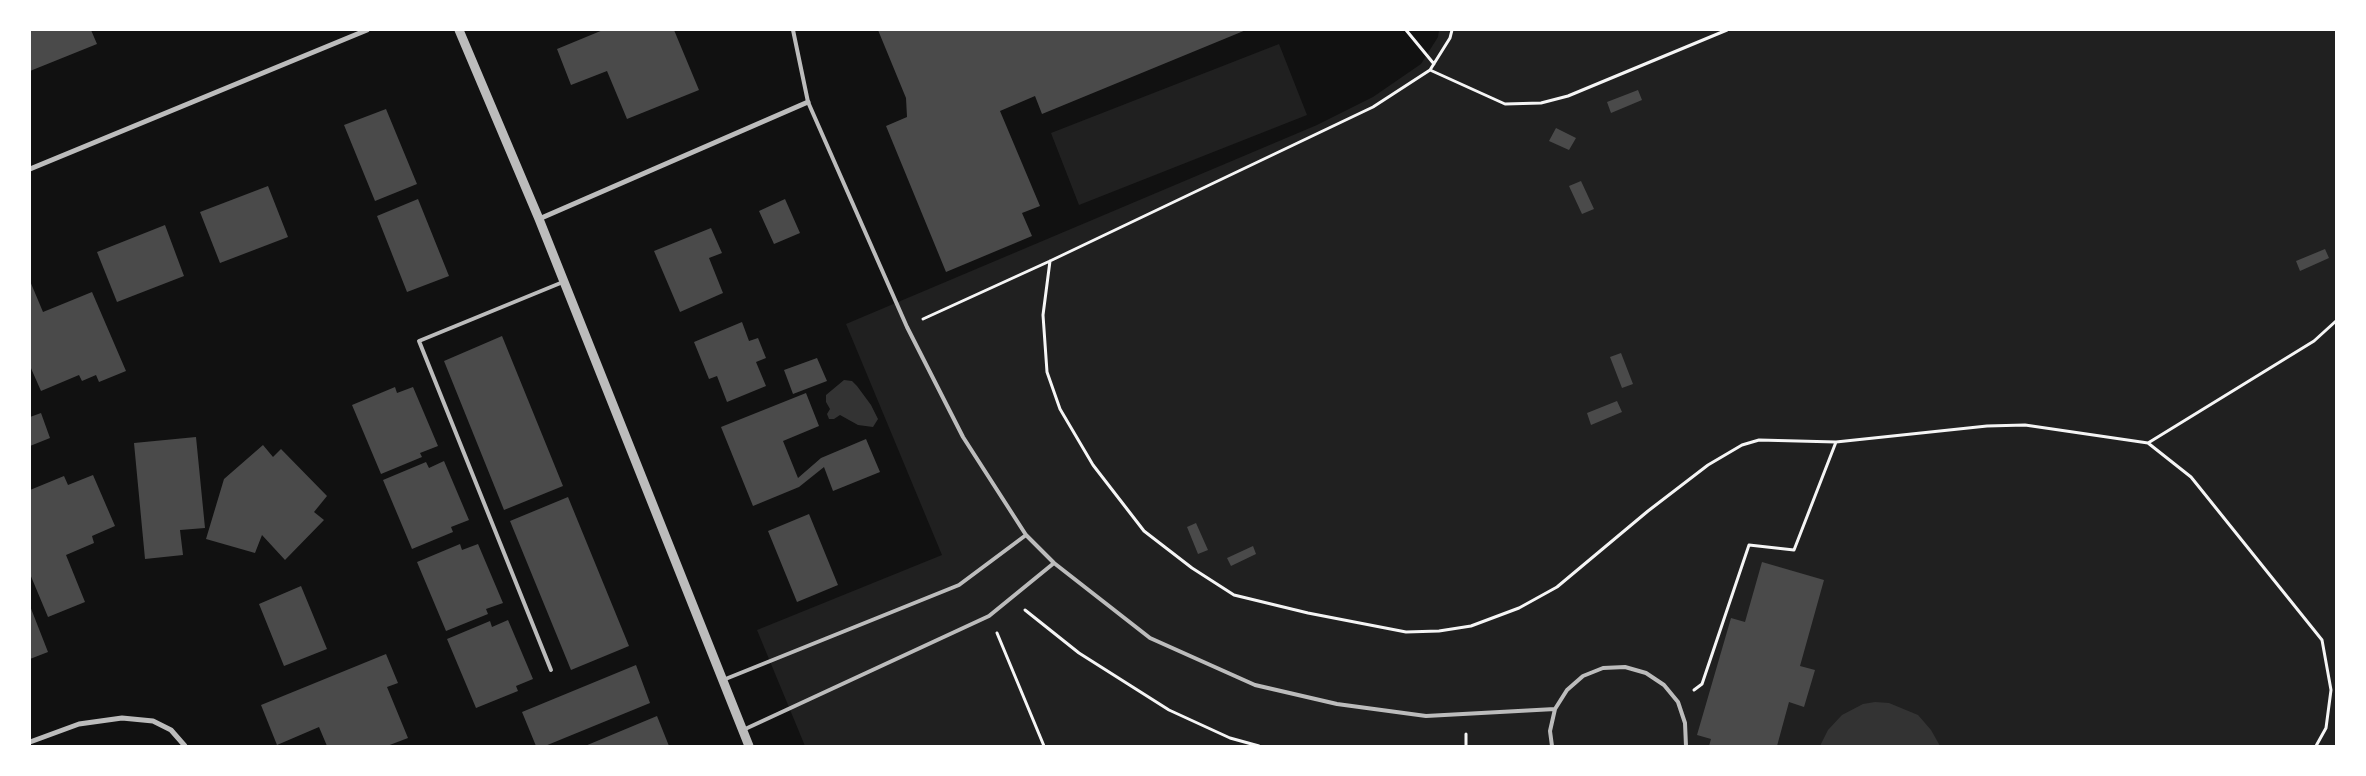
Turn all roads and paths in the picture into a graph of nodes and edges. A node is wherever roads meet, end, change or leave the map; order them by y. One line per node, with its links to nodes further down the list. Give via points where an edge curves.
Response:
1 (367, 30): 10 (street)
2 (459, 30): 11 (street)
3 (793, 30): 9 (lane)
4 (1406, 30): 7 (path)
5 (1452, 30): 7 (path)
6 (1727, 30): 8 (path, via 1568,96 1541,103 1505,104)
7 (1434, 64): 8 (path)
8 (1430, 70): 12 (path, via 1373,107)
9 (808, 102): 11 (street); 15 (lane)
10 (30, 169)
11 (539, 219): 13 (street)
12 (1050, 261): 15 (path); 16 (path, via 1043,315 1047,372 1060,409 1093,465 1144,531 1192,568 1234,595 1308,613 1406,632 1471,626 1519,608 1557,587 1648,511 1708,465 1742,445 1759,440)
13 (564, 282): 22 (lane, via 419,341); 23 (street)
14 (2336, 321): 17 (path, via 2314,341)
15 (907, 326): 18 (lane, via 963,437)
16 (1836, 442): 17 (path, via 1987,426 2025,426); 24 (path, via 1794,550 1749,545 1702,684)
17 (2148, 443): 34 (path, via 2191,477 2322,640 2331,690 2326,728)
18 (1026, 535): 19 (lane); 23 (lane, via 959,584)
19 (1054, 563): 25 (lane, via 1150,638 1255,685 1337,704 1426,716); 26 (lane, via 989,616)
20 (1018, 615): 31 (path, via 1026,610 1079,654 1169,710 1230,738)
21 (1003, 626): 30 (path, via 996,631)
22 (551, 670)
23 (722, 680): 26 (street)
24 (1678, 702): 25 (lane, via 1664,685 1646,673 1625,667 1603,668 1583,676 1567,690); 33 (lane, via 1686,723)
25 (1555, 709): 32 (lane, via 1550,731)
26 (743, 730): 29 (street)
27 (30, 742): 28 (street, via 79,724 122,718 153,721 171,730)
28 (185, 746)
29 (749, 746)
30 (1044, 746)
31 (1259, 746)
32 (1552, 746)
33 (1686, 746)
34 (2316, 746)

